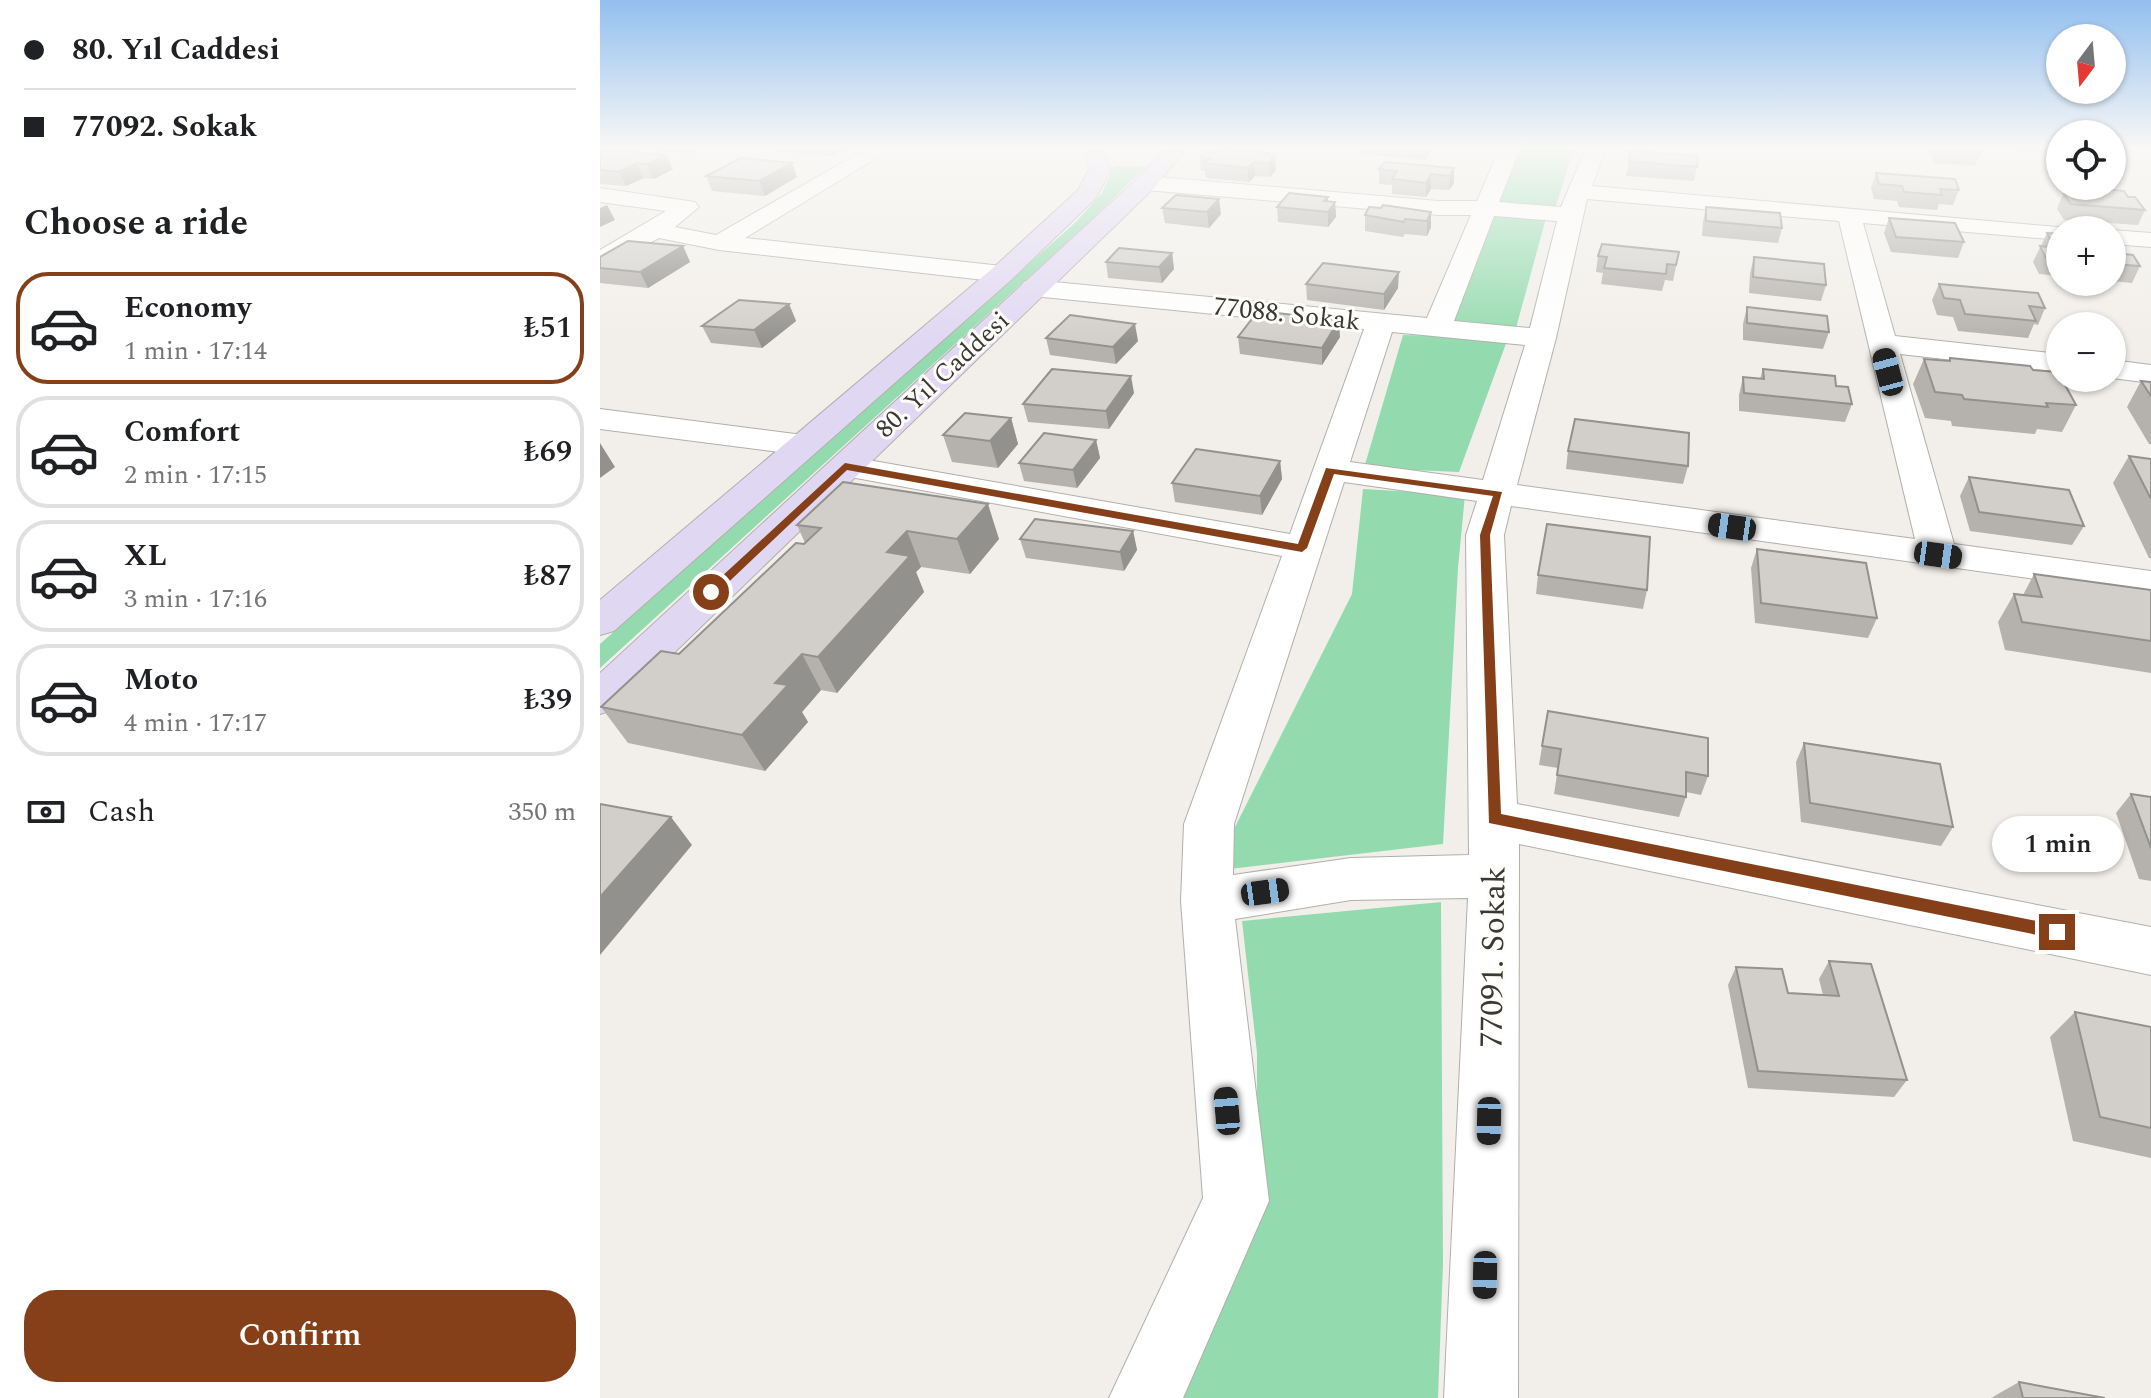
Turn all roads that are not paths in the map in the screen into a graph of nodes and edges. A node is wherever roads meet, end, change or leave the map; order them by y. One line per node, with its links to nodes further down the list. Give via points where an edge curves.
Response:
1 (679, 213): 9 (street)
2 (770, 213): 13 (street)
3 (1067, 213): 15 (main road, 80. Yıl Caddesi)
4 (1105, 213): 16 (main road, 80. Yıl Caddesi)
5 (1482, 213): 18 (street)
6 (1573, 213): 19 (street, 77091. Sokak)
7 (1805, 213): 8 (street)
8 (1849, 215): 10 (street); 20 (street)
9 (656, 230): 13 (street); 14 (street)
10 (2046, 232)
11 (2126, 238): 12 (street)
12 (2151, 240)
13 (719, 243): 15 (street)
14 (600, 260)
15 (1002, 274): 25 (main road, 80. Yıl Caddesi)
16 (1033, 288): 17 (street, 77088. Sokak); 26 (main road, 80. Yıl Caddesi)
17 (1381, 322): 18 (street, 77088. Sokak); 27 (street)
18 (1437, 327): 19 (street, 77088. Sokak)
19 (1542, 338): 28 (street, 77091. Sokak)
20 (1881, 343): 21 (street); 30 (street)
21 (2046, 361)
22 (2126, 371): 23 (street)
23 (2151, 374)
24 (600, 419): 25 (street)
25 (803, 445): 32 (main road, 80. Yıl Caddesi)
26 (845, 466): 29 (street); 33 (main road, 80. Yıl Caddesi)
27 (1330, 470): 28 (street); 29 (street)
28 (1499, 494): 30 (street); 34 (street, 77091. Sokak, via 1485,535)
29 (1302, 548): 36 (street, via 1209,824)
30 (1938, 555): 31 (street)
31 (2151, 583)
32 (600, 622)
33 (600, 698)
34 (1494, 819): 35 (street, 77091. Sokak); 37 (street)
35 (1495, 876): 36 (street, via 1351,879); 39 (street, 77091. Sokak)
36 (1207, 901): 38 (street, via 1236,1201)
37 (2151, 951)
38 (1146, 1398)
39 (1481, 1398)

